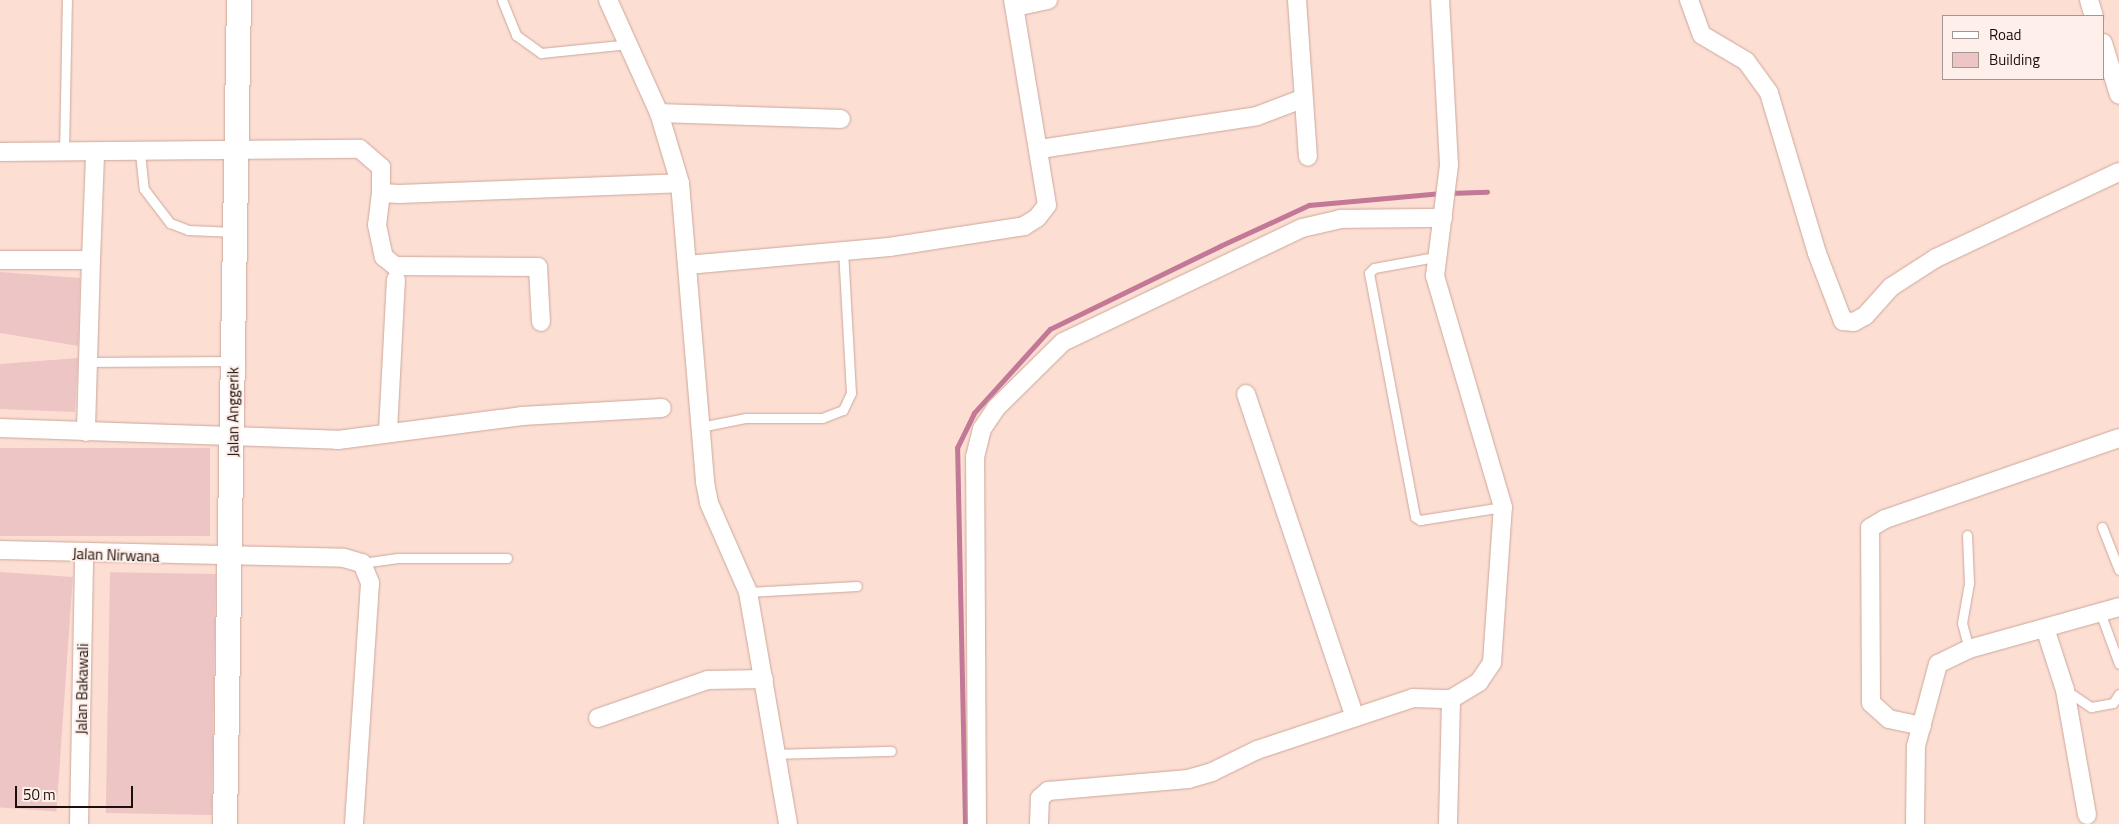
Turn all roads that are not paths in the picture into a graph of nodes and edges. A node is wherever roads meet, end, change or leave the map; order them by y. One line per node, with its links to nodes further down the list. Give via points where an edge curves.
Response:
1 (67, 0): 21 (lane)
2 (238, 0): 19 (main road, Jalan Anggerik)
3 (502, 0): 12 (lane, via 516,35 540,53)
4 (608, 0): 12 (street)
5 (1048, 0): 10 (street)
6 (1297, 0): 15 (street)
7 (1440, 0): 28 (street, via 1449,165)
8 (1689, 0): 25 (street, via 1702,36 1746,61 1769,93 1819,261 1843,321 1854,322 1864,316 1891,287 1936,258)
9 (2089, 0): 11 (street)
10 (1014, 4): 18 (street)
11 (2094, 15)
12 (629, 44): 16 (street)
13 (2104, 45): 14 (street)
14 (2119, 95)
15 (1302, 99): 18 (street, via 1257,116); 24 (street)
16 (659, 113): 17 (street); 26 (street)
17 (841, 119)
18 (1040, 149): 30 (street, via 1047,205 1024,226)
19 (236, 151): 22 (street); 27 (street, via 364,150 381,168); 29 (main road, Jalan Anggerik)
20 (0, 152): 21 (street)
21 (64, 153): 23 (street)
22 (140, 153): 23 (street); 29 (lane, via 144,189 170,222 188,230)
23 (95, 154): 33 (street)
24 (1308, 157)
25 (2119, 172)
26 (680, 183): 27 (street); 34 (street)
27 (381, 193): 36 (street, via 377,225 384,257 395,266 538,267)
28 (1443, 215): 31 (street); 77 (street, via 1340,218 1302,228 1064,342 996,408 982,429 976,457)
29 (235, 232): 38 (main road, Jalan Anggerik)
30 (843, 250): 34 (street); 41 (lane, via 851,393 843,410 822,418 746,418)
31 (1435, 257): 47 (street, via 1444,316); 47 (lane, via 1374,268 1370,273 1415,517 1420,520)
32 (0, 260): 33 (street)
33 (91, 260): 37 (street)
34 (687, 265): 41 (street)
35 (396, 279): 43 (street)
36 (540, 322)
37 (88, 362): 38 (lane); 44 (street)
38 (233, 362): 45 (main road, Jalan Anggerik)
39 (1246, 394): 67 (street)
40 (662, 408): 43 (street, via 522,416)
41 (700, 427): 57 (street, via 709,503)
42 (0, 428): 44 (street)
43 (388, 431): 45 (street, via 338,440)
44 (86, 432): 45 (street)
45 (233, 438): 53 (main road, Jalan Anggerik)
46 (2119, 438): 69 (street, via 1885,519 1870,528 1871,704 1889,719)
47 (1503, 507): 66 (street, via 1492,663 1479,682)
48 (2102, 526): 55 (lane)
49 (1967, 535): 61 (lane, via 1969,583 1962,623)
50 (0, 550): 51 (street, Jalan Nirwana)
51 (84, 554): 53 (street, Jalan Nirwana); 73 (street, Jalan Bakawali)
52 (506, 558): 54 (lane, via 391,558)
53 (232, 559): 54 (street, Jalan Nirwana, via 344,558); 74 (main road, Jalan Anggerik)
54 (362, 563): 75 (street, via 370,583)
55 (2119, 570)
56 (857, 586): 57 (lane)
57 (748, 592): 63 (street)
58 (2119, 606): 59 (street)
59 (2100, 612): 60 (street); 62 (lane)
60 (2045, 628): 61 (street); 64 (street)
61 (1970, 649): 69 (street, via 1938,664)
62 (2119, 664)
63 (764, 679): 68 (street, via 708,680); 71 (street)
64 (2065, 690): 65 (lane, via 2091,707 2113,703); 72 (street)
65 (2119, 694)
66 (1451, 699): 67 (street, via 1413,698); 79 (street)
67 (1356, 717): 78 (street, via 1188,779 1048,791 1040,798)
68 (598, 718)
69 (1922, 726): 80 (street, via 1913,765)
70 (891, 751): 71 (lane)
71 (776, 754): 76 (street)
72 (2087, 815)
73 (79, 824)
74 (225, 824)
75 (354, 824)
76 (788, 824)
77 (976, 824)
78 (1038, 824)
79 (1448, 824)
80 (1915, 824)

